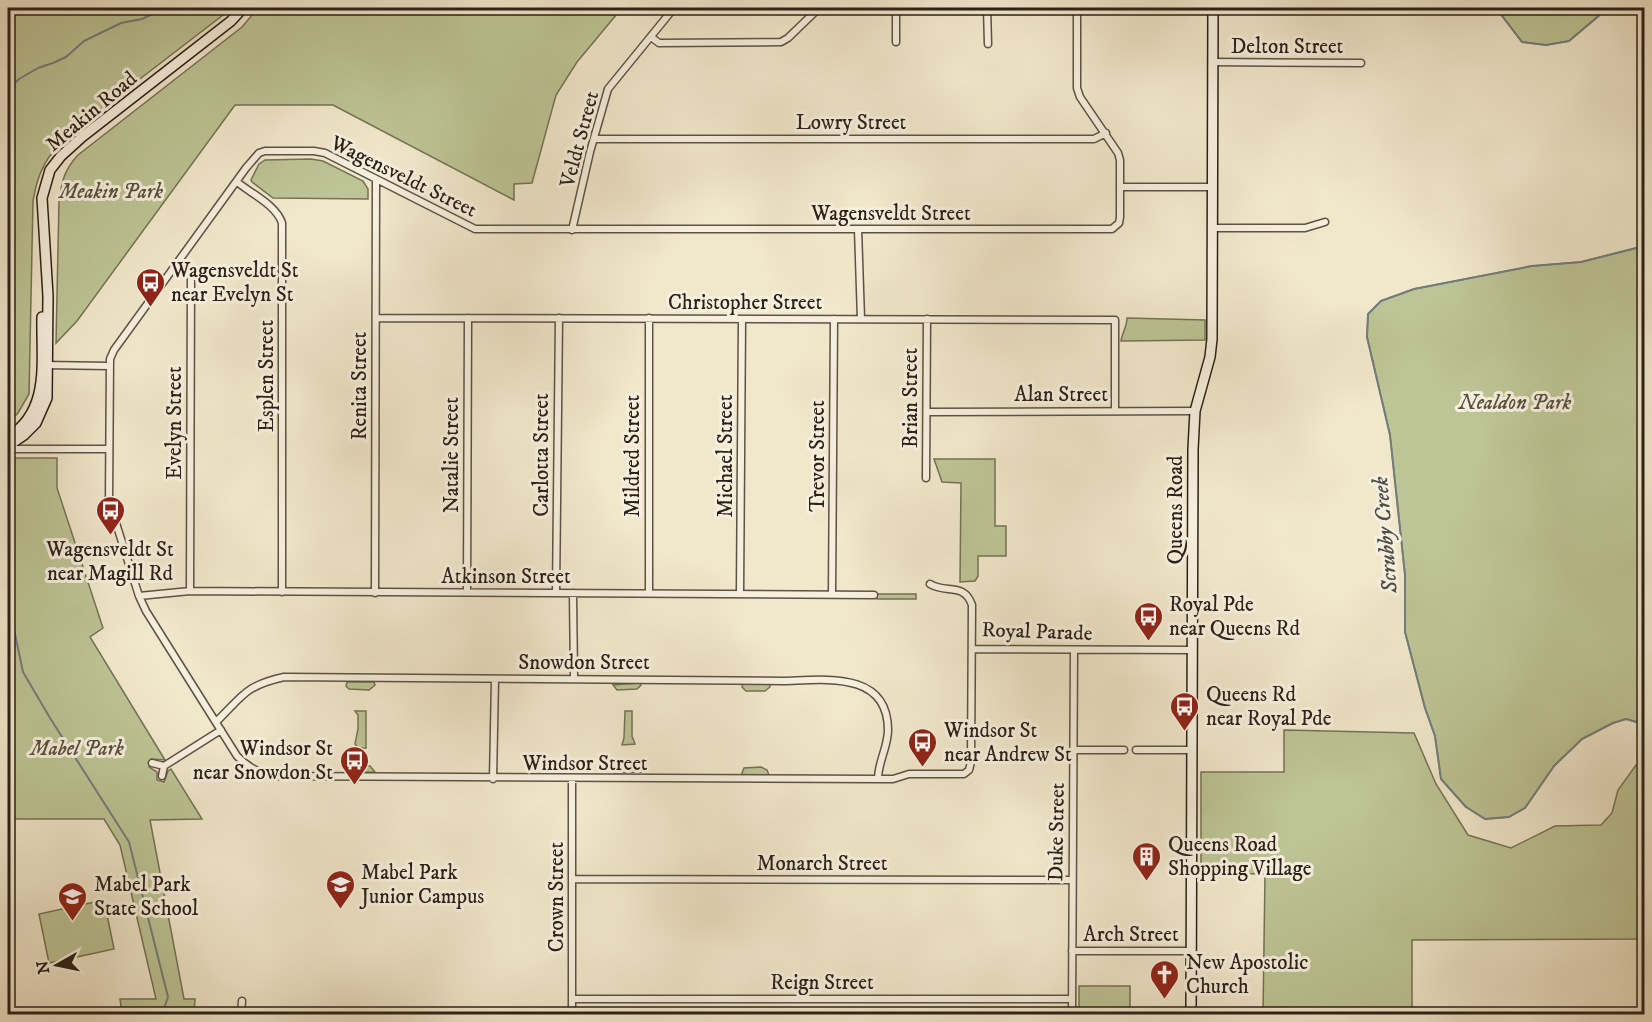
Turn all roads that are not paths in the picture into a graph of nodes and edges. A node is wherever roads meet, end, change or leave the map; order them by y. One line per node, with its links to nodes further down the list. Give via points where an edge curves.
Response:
1 (243, 8): 32 (street, Meakin Road, via 81,137 55,163 42,198 48,296)
2 (674, 8): 8 (street, Veldt Street)
3 (819, 8): 8 (street, via 781,42 659,43)
4 (896, 8): 9 (street)
5 (987, 8): 10 (street)
6 (1077, 8): 13 (street, via 1077,88)
7 (1213, 8): 11 (street, Queens Road)
8 (651, 37): 14 (street, Veldt Street, via 608,89)
9 (896, 42)
10 (988, 44)
11 (1212, 62): 12 (street, Delton Street); 18 (street, Queens Road)
12 (1361, 63)
13 (1106, 133): 14 (street, Lowry Street, via 1094,139); 17 (street, via 1120,160)
14 (594, 139): 21 (street, Veldt Street)
15 (376, 180): 16 (street, Wagensveldt Street, via 319,152 266,151 256,156); 21 (street, Wagensveldt Street, via 475,230); 24 (street, Renita Street)
16 (237, 182): 23 (street, Wagensveldt Street); 43 (street, Esplen Street, via 274,209 282,223)
17 (1121, 187): 18 (street); 22 (street, Wagensveldt Street, via 1120,217 1115,228 1107,231)
18 (1212, 187): 20 (street, Queens Road)
19 (1325, 222): 20 (street, via 1305,228)
20 (1212, 228): 35 (street, Queens Road, via 1212,339)
21 (572, 230): 22 (street, Wagensveldt Street)
22 (858, 230): 30 (street)
23 (180, 259): 33 (street, Wagensveldt Street, via 114,350); 42 (street, Evelyn Street, via 189,267 190,275)
24 (375, 318): 25 (street, Christopher Street); 46 (street, Renita Street)
25 (468, 318): 26 (street, Christopher Street); 44 (street, Natalie Street)
26 (559, 318): 27 (street, Christopher Street); 45 (street, Carlotta Street)
27 (649, 318): 28 (street, Christopher Street); 48 (street, Mildred Street)
28 (742, 319): 29 (street, Christopher Street); 49 (street, Michael Street)
29 (834, 319): 30 (street, Christopher Street); 50 (street, Trevor Street)
30 (861, 319): 31 (street, Christopher Street)
31 (927, 319): 34 (street, Christopher Street, via 1115,320); 36 (street, Brian Street)
32 (45, 365): 33 (street); 37 (street, Meakin Road, via 34,411); 38 (street, Meakin Road, via 47,398 40,415)
33 (109, 366): 39 (street, Wagensveldt Street)
34 (1115, 410): 35 (street, Alan Street); 36 (street, Alan Street)
35 (1195, 411): 55 (street, Queens Road)
36 (927, 412): 40 (street, Brian Street)
37 (8, 437)
38 (8, 448): 39 (street)
39 (109, 448): 52 (street, Wagensveldt Street, via 110,508)
40 (926, 478)
41 (930, 584): 53 (street, Royal Parade, via 937,589 959,590 969,597)
42 (190, 591): 43 (street, Atkinson Street); 52 (street, Atkinson Street)
43 (282, 592): 46 (street, Atkinson Street)
44 (467, 592): 45 (street, Atkinson Street); 46 (street, Atkinson Street)
45 (556, 592): 47 (street, Atkinson Street)
46 (375, 593)
47 (573, 593): 48 (street, Atkinson Street); 56 (street)
48 (649, 593): 49 (street, Atkinson Street)
49 (740, 593): 50 (street, Atkinson Street)
50 (832, 594): 51 (street, Atkinson Street)
51 (874, 595)
52 (139, 596): 58 (street, Wagensveldt Street)
53 (972, 649): 54 (street, Royal Parade); 69 (street, Windsor Street, via 969,770 957,775 909,774)
54 (1074, 650): 55 (street, Royal Parade); 60 (street, Duke Street)
55 (1192, 650): 63 (street, Queens Road)
56 (574, 678): 57 (street, Snowdon Street); 69 (street, Snowdon Street, via 851,681 871,691 887,717 887,740)
57 (495, 679): 58 (street, Snowdon Street, via 284,677 244,692); 67 (street)
58 (216, 722): 59 (street, Wagensveldt Street)
59 (221, 730): 65 (street); 67 (street, Windsor Street, via 246,765 272,776)
60 (1074, 750): 61 (street); 71 (street, Duke Street)
61 (1124, 750)
62 (1136, 750): 63 (street)
63 (1192, 750): 73 (street, Queens Road)
64 (152, 763): 65 (street)
65 (164, 766): 66 (street)
66 (162, 776)
67 (494, 779): 68 (street, Windsor Street)
68 (573, 779): 69 (street, Windsor Street); 70 (street, Crown Street)
69 (878, 779)
70 (572, 879): 71 (street, Monarch Street); 74 (street, Crown Street)
71 (1072, 880): 72 (street, Duke Street)
72 (1072, 951): 73 (street, Arch Street); 75 (street, Duke Street)
73 (1191, 951): 80 (street, Queens Road)
74 (572, 999): 75 (street, Reign Street); 78 (street, Crown Street)
75 (1072, 999): 79 (street, Duke Street)
76 (242, 1000): 77 (street)
77 (241, 1014)
78 (572, 1014)
79 (1072, 1014)
80 (1191, 1014)

